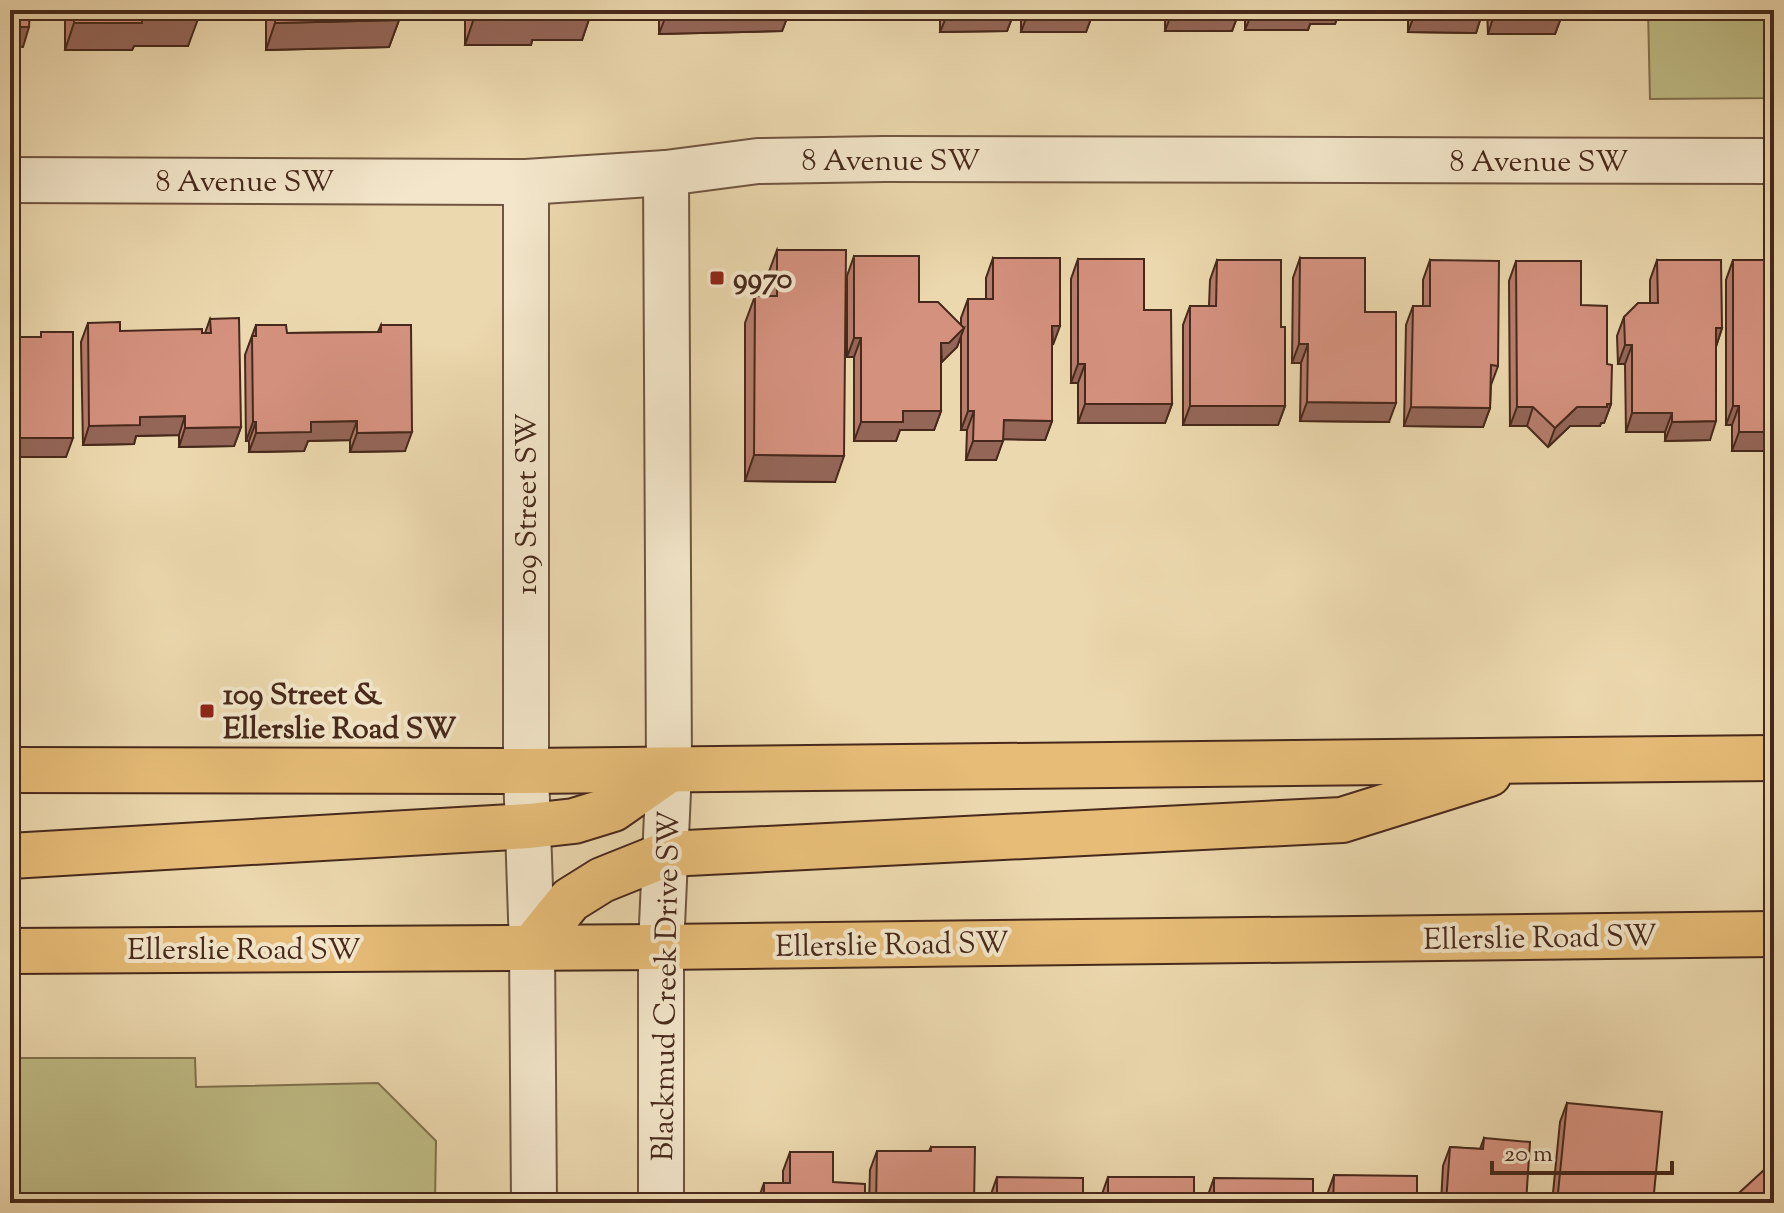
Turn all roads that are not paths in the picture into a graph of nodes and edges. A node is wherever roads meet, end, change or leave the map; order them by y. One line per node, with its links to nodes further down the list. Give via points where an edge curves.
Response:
1 (1774, 161): 2 (street, 8 Avenue SW, via 884,159 758,161)
2 (666, 173): 4 (street, 8 Avenue SW); 8 (street)
3 (10, 180): 4 (street, 8 Avenue SW)
4 (526, 182): 9 (street, 109 Street SW)
5 (1774, 758): 6 (main road)
6 (1533, 761): 8 (main road); 11 (main road, via 1342,820)
7 (10, 770): 9 (main road)
8 (669, 770): 9 (main road); 10 (main road, via 613,809 574,821); 11 (street, Blackmud Creek Drive SW)
9 (526, 771): 10 (street, 109 Street SW)
10 (529, 826): 12 (main road); 14 (street)
11 (667, 854): 14 (main road, via 602,880 570,900); 15 (street, Blackmud Creek Drive SW)
12 (10, 856)
13 (1774, 934): 15 (main road, Ellerslie Road SW)
14 (532, 947): 15 (main road, Ellerslie Road SW); 16 (main road, Ellerslie Road SW); 17 (street)
15 (661, 947): 18 (street, Blackmud Creek Drive SW)
16 (10, 951)
17 (534, 1203)
18 (661, 1203)

